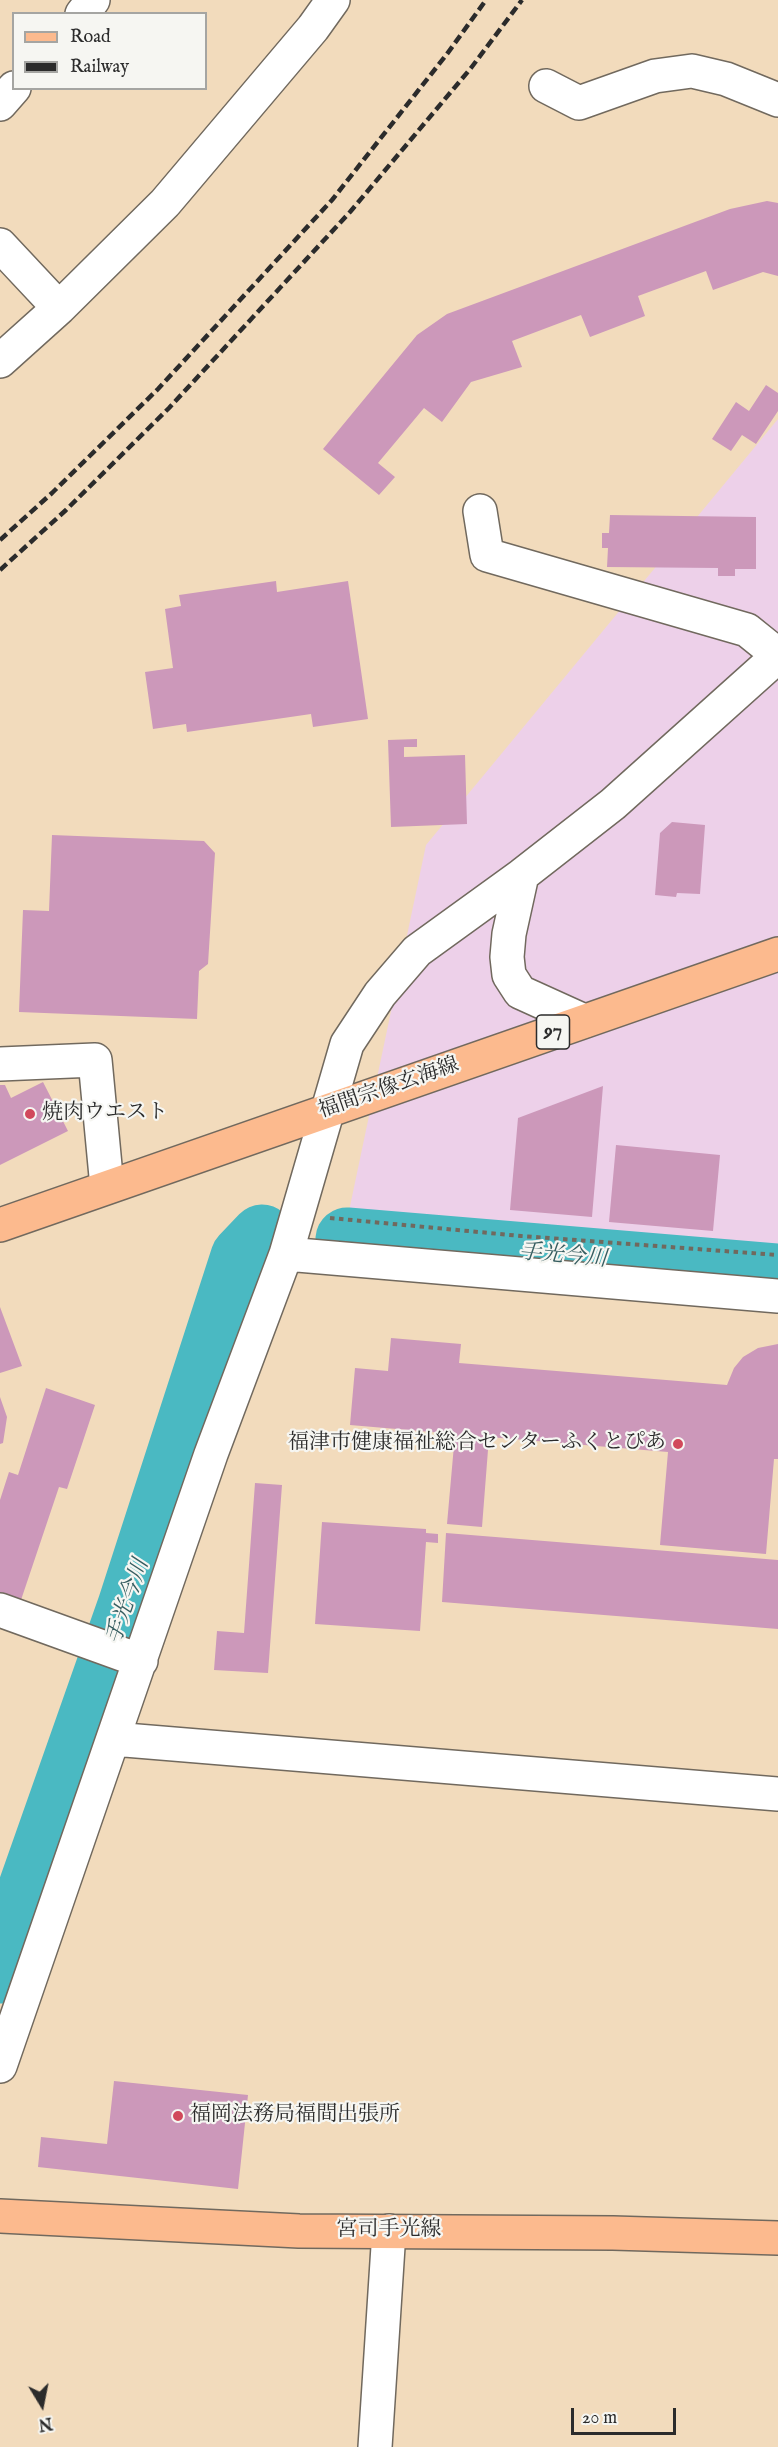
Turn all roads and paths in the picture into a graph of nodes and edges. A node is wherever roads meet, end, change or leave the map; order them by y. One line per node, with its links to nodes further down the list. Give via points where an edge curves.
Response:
1 (93, 0): 3 (street)
2 (333, 0): 9 (street, via 165,202)
3 (84, 12)
4 (546, 86): 6 (street, via 579,103 655,76 692,70)
5 (12, 90): 7 (street)
6 (778, 100)
7 (0, 104)
8 (0, 245): 9 (street)
9 (58, 308): 10 (street)
10 (0, 361)
11 (480, 511): 12 (street, via 487,555 747,630)
12 (778, 656): 13 (street, via 613,804)
13 (522, 875): 15 (street, via 508,934 509,975 520,992); 17 (street, via 417,951 380,994 347,1044)
14 (778, 954): 15 (main road, 福間宗像玄海線 / 97)
15 (584, 1021): 17 (main road, 福間宗像玄海線 / 97)
16 (0, 1064): 18 (street, via 94,1060)
17 (328, 1110): 18 (main road, 福間宗像玄海線 / 97); 19 (street)
18 (107, 1187): 20 (main road, 福間宗像玄海線 / 97)
19 (298, 1212): 21 (street); 22 (path, via 521,1236)
20 (0, 1224)
21 (286, 1254): 23 (street); 25 (street, via 211,1454)
22 (778, 1255)
23 (778, 1296)
24 (0, 1610): 25 (street)
25 (141, 1661): 26 (street)
26 (113, 1739): 27 (street); 28 (street)
27 (778, 1794)
28 (0, 2066)
29 (0, 2216): 30 (main road, 宮司手光線, via 298,2231)
30 (389, 2231): 31 (main road, 宮司手光線); 32 (street)
31 (778, 2238)
32 (375, 2447)

